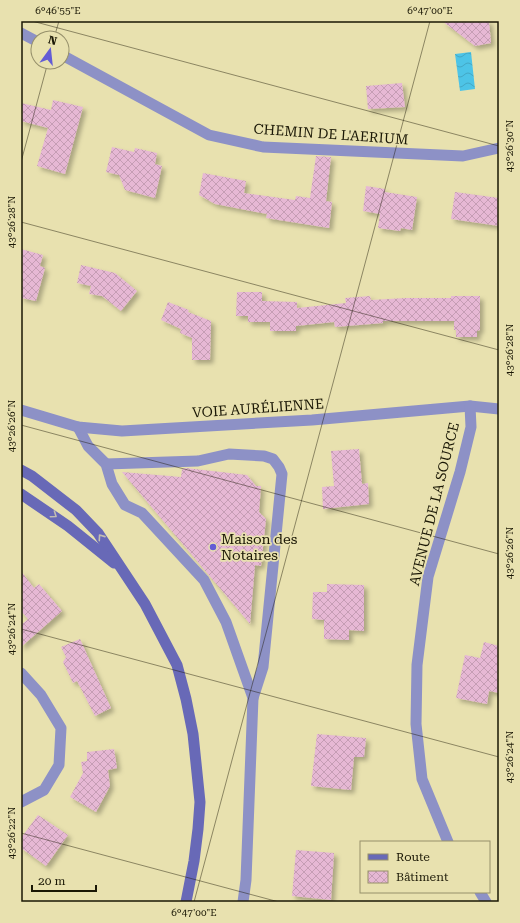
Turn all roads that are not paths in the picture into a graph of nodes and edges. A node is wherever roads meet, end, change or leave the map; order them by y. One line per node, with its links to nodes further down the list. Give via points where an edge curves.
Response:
1 (21, 33): 2 (street)
2 (30, 38)
3 (70, 59): 4 (street, CHEMIN DE L'AERIUM, via 209,136 263,147 463,156)
4 (499, 148)
5 (470, 406): 6 (street, VOIE AURÉLIENNE); 8 (street, VOIE AURÉLIENNE, via 312,420 130,431); 16 (street, AVENUE DE LA SOURCE, via 470,427 460,472 428,577 417,665 416,724 422,779)
6 (499, 409)
7 (21, 410): 8 (street, VOIE AURÉLIENNE)
8 (78, 428): 9 (street, via 88,446)
9 (106, 464): 14 (street, via 112,484 125,505 142,513 204,580 226,622); 14 (street, via 198,461 228,454 264,456 273,459 279,467 282,474 263,667)
10 (21, 470): 12 (main road, one-way to 10, via 98,533 76,510)
11 (21, 494): 12 (main road, one-way to 12, via 68,526)
12 (122, 570): 18 (main road, via 145,604 177,665 193,734 200,802 194,862)
13 (21, 673): 15 (street, via 41,695 61,728 59,765 44,790)
14 (253, 698): 19 (street)
15 (21, 802)
16 (448, 841)
17 (481, 893): 20 (street)
18 (186, 902)
19 (243, 902)
20 (486, 902)

